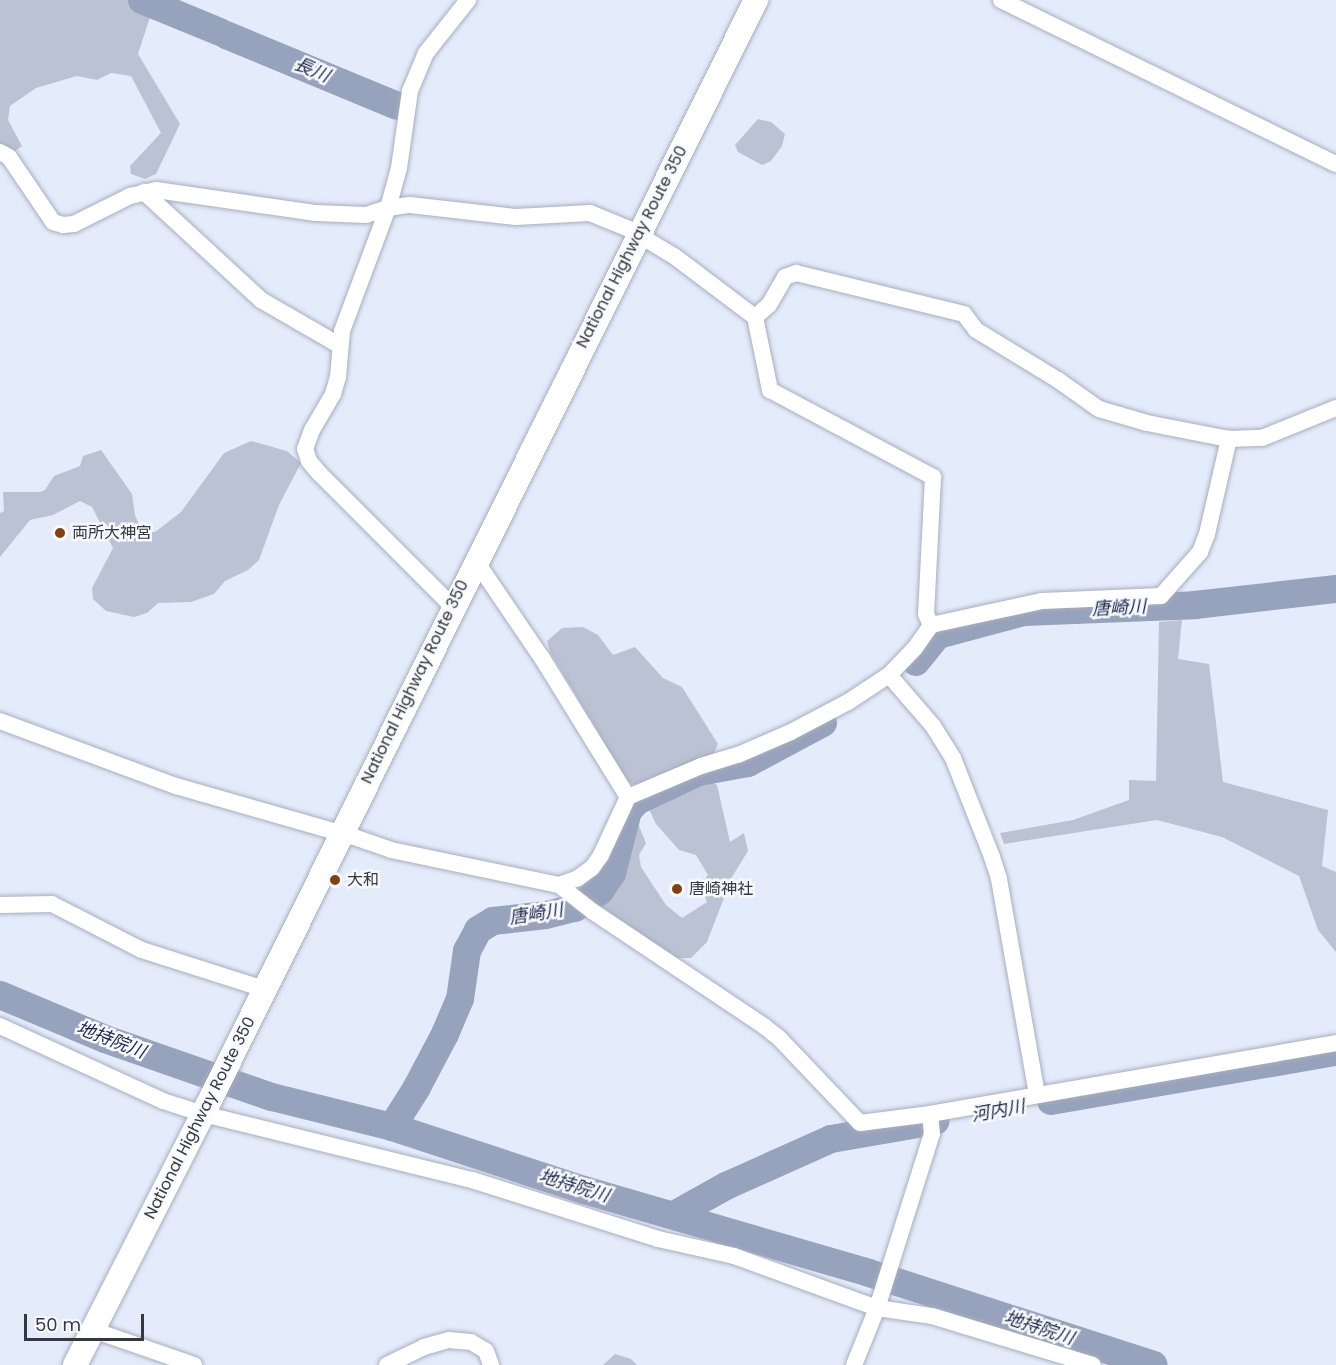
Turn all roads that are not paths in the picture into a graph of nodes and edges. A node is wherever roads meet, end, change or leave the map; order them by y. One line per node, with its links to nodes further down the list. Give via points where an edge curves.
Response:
1 (468, 0): 7 (street, via 426,53 410,91 399,168)
2 (756, 0): 8 (highway, National Highway Route 350)
3 (1001, 0): 5 (street)
4 (0, 152): 6 (street, via 9,157 52,222 74,224)
5 (1336, 164)
6 (144, 192): 7 (street, via 214,197 316,213 366,215); 10 (street, via 261,300)
7 (388, 208): 8 (street, via 420,206 516,217 590,213); 10 (street)
8 (639, 234): 9 (street); 13 (highway, National Highway Route 350)
9 (755, 317): 12 (street, via 769,305 785,277 796,273 917,301 964,314 976,330 1099,409); 15 (street, via 770,390 933,477 926,614)
10 (339, 345): 14 (street, via 338,377 305,450 309,461)
11 (1336, 408): 12 (street, via 1262,438)
12 (1229, 439): 15 (street, via 1200,552 1161,596 1042,601)
13 (476, 561): 14 (highway, National Highway Route 350); 18 (street)
14 (453, 608): 19 (highway, National Highway Route 350)
15 (931, 625): 16 (street)
16 (889, 675): 18 (street, via 791,732); 25 (street, via 933,726 953,758 992,856)
17 (0, 721): 19 (street, via 176,786)
18 (628, 797): 20 (street, via 592,868)
19 (340, 833): 20 (street, via 442,863); 22 (highway, National Highway Route 350)
20 (559, 885): 27 (street, via 765,1027 860,1123)
21 (0, 905): 22 (street, via 52,904 142,950)
22 (264, 989): 26 (highway, National Highway Route 350)
23 (0, 1026): 26 (street, via 164,1101)
24 (1336, 1043): 25 (street)
25 (1037, 1094): 27 (street)
26 (206, 1109): 28 (street, via 472,1180); 29 (highway, National Highway Route 350)
27 (930, 1114): 28 (street, via 932,1134)
28 (878, 1302): 34 (street); 35 (street)
29 (93, 1330): 30 (highway, National Highway Route 350); 31 (street)
30 (75, 1365)
31 (194, 1365)
32 (387, 1365): 33 (street, via 449,1340 471,1342 486,1351)
33 (491, 1365)
34 (854, 1365)
35 (1093, 1365)

